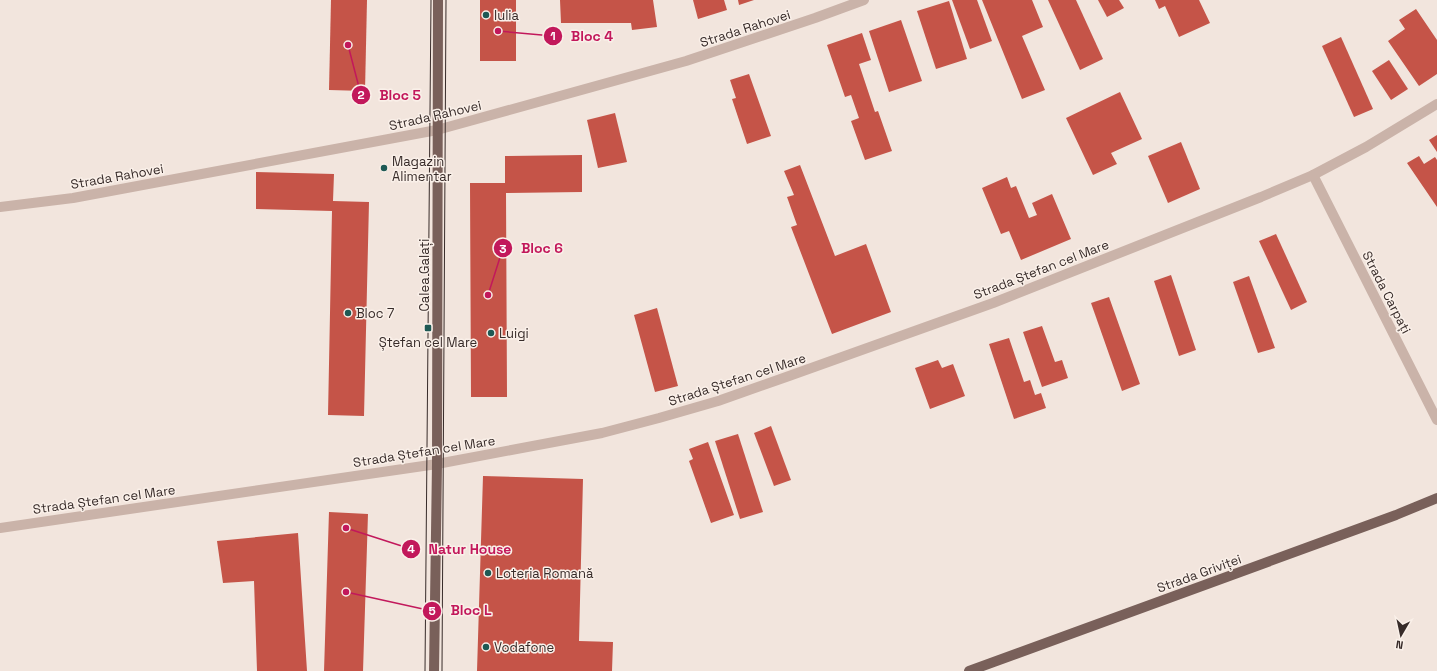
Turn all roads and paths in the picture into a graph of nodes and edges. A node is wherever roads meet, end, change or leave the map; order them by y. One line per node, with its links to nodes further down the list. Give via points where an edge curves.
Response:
1 (438, 0): 4 (main road, Calea Galați)
2 (864, 0): 4 (street, Strada Rahovei, via 686,61)
3 (1437, 104): 5 (street, Strada Ștefan cel Mare)
4 (437, 130): 6 (street, Strada Rahovei, via 73,198); 8 (main road, Calea Galați)
5 (1314, 175): 7 (street, Strada Carpați); 8 (street, Strada Ștefan cel Mare, via 993,302 718,401 602,433)
6 (0, 207)
7 (1437, 420)
8 (437, 464): 10 (street, Strada Ștefan cel Mare); 11 (main road, Calea Galați)
9 (1437, 498): 12 (main road, Strada Griviței)
10 (0, 528)
11 (434, 671)
12 (969, 671)

